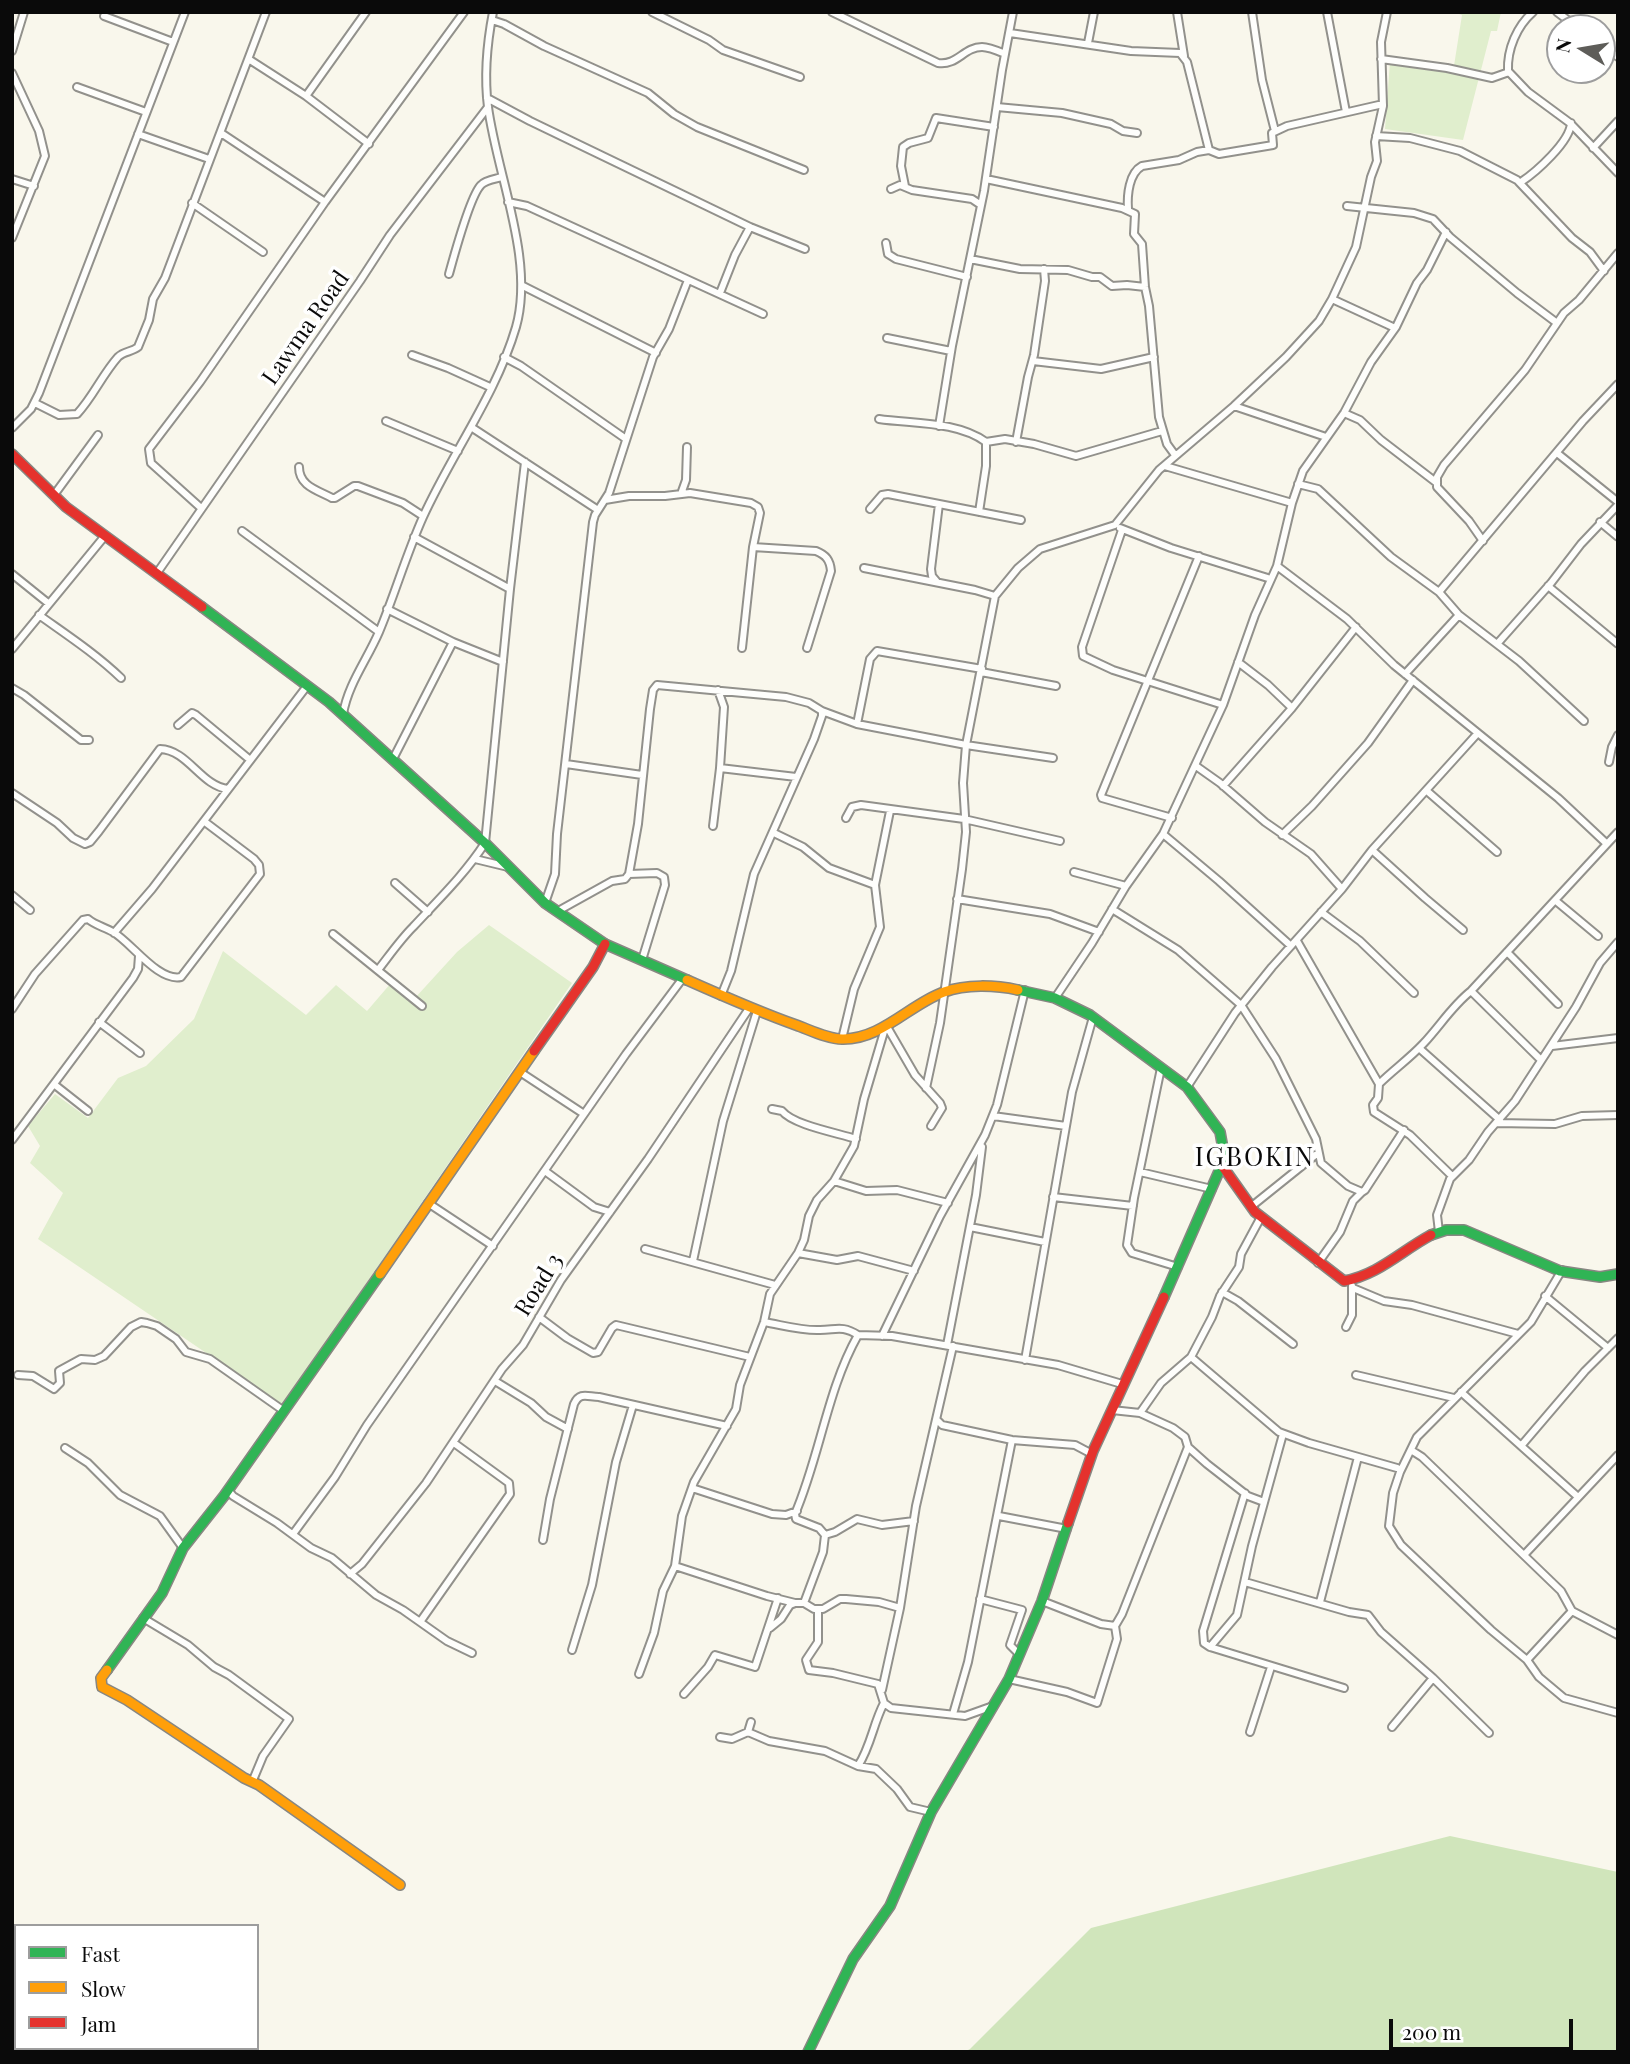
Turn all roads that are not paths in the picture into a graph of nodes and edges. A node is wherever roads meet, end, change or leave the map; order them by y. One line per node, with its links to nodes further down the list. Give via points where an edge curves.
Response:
1 (24, 12): 21 (street)
2 (185, 12): 19 (street)
3 (266, 12): 24 (street)
4 (366, 12): 31 (street)
5 (464, 12): 48 (street)
6 (493, 12): 17 (street)
7 (652, 12): 28 (street, via 723,50)
8 (832, 12): 22 (street, via 938,63 953,62 981,47)
9 (1013, 12): 18 (street)
10 (1094, 12): 20 (street)
11 (1177, 12): 23 (street)
12 (1252, 12): 41 (street)
13 (1327, 12): 36 (street)
14 (1387, 12): 25 (street)
15 (1533, 12): 26 (street, via 1512,42)
16 (104, 16): 19 (street)
17 (492, 20): 32 (street); 52 (street, via 648,93 697,127)
18 (1010, 33): 20 (street); 22 (street)
19 (173, 42): 37 (street)
20 (1088, 43): 23 (street)
21 (13, 48)
22 (1005, 54): 35 (street)
23 (1184, 56): 50 (street)
24 (250, 60): 31 (street); 44 (street)
25 (1381, 60): 26 (street, via 1492,78); 33 (street)
26 (1508, 72): 39 (street)
27 (12, 73): 29 (street)
28 (800, 77)
29 (15, 87): 58 (street, via 39,131 46,156)
30 (77, 87): 37 (street)
31 (306, 96): 48 (street)
32 (487, 98): 34 (street); 69 (street)
33 (1383, 104): 36 (street); 47 (street)
34 (488, 107): 54 (street); 130 (street, Lawma Road, via 390,235)
35 (997, 107): 40 (street); 45 (street, via 1062,113)
36 (1346, 112): 41 (street)
37 (146, 113): 46 (street)
38 (1618, 121): 49 (street)
39 (1570, 123): 42 (street); 43 (street)
40 (994, 127): 56 (street); 59 (street, via 936,118 930,136 903,147)
41 (1275, 131): 50 (street, via 1273,145 1219,155)
42 (1570, 132): 43 (street); 57 (street, via 1537,172)
43 (1579, 132): 49 (street)
44 (221, 133): 51 (street); 61 (street)
45 (1137, 133)
46 (138, 134): 51 (street); 98 (street)
47 (1376, 136): 57 (street, via 1410,138 1460,151); 67 (street, via 1377,161)
48 (369, 144): 61 (street)
49 (1594, 148): 53 (street)
50 (1209, 150): 66 (street, via 1138,168)
51 (209, 159): 63 (street)
52 (804, 170)
53 (1618, 173)
54 (502, 177): 62 (street); 79 (street, via 479,187)
55 (12, 178): 58 (street)
56 (986, 179): 64 (street); 66 (street)
57 (1521, 182): 78 (street)
58 (34, 186): 68 (street)
59 (905, 186): 60 (street); 64 (street, via 972,199)
60 (891, 189)
61 (326, 202): 130 (street, via 149,449 151,463)
62 (508, 202): 81 (street, via 527,206); 82 (street)
63 (192, 203): 74 (street); 98 (street, via 136,349 120,355 77,414 59,415)
64 (981, 205): 76 (street)
65 (1347, 206): 67 (street)
66 (1126, 207): 83 (street, via 1135,214 1134,234 1142,244)
67 (1364, 208): 70 (street, via 1425,215); 85 (street, via 1356,247)
68 (15, 220): 71 (street)
69 (750, 227): 73 (street); 84 (street)
70 (1446, 232): 87 (street); 88 (street)
71 (12, 238)
72 (886, 243): 80 (street, via 888,254 896,259)
73 (804, 249)
74 (263, 252)
75 (1618, 253): 78 (street)
76 (970, 258): 77 (street, via 1020,269); 80 (street)
77 (1044, 269): 83 (street, via 1100,277 1112,286); 95 (street)
78 (1604, 271): 87 (street)
79 (449, 274)
80 (967, 277): 90 (street)
81 (688, 280): 84 (street); 91 (street)
82 (523, 286): 91 (street); 93 (street, via 516,327)
83 (1145, 287): 94 (street)
84 (720, 293): 86 (street)
85 (1332, 299): 88 (street); 99 (street, via 1319,321)
86 (763, 314)
87 (1558, 323): 120 (street, via 1525,370 1444,465)
88 (1395, 328): 100 (street)
89 (887, 338): 90 (street)
90 (951, 351): 103 (street)
91 (656, 353): 109 (street)
92 (412, 355): 97 (street)
93 (504, 357): 97 (street); 109 (street)
94 (1153, 357): 95 (street, via 1101,369); 106 (street)
95 (1033, 361): 111 (street)
96 (1618, 384): 114 (street)
97 (490, 387): 104 (street)
98 (34, 403): 105 (street)
99 (1234, 407): 108 (street); 116 (street)
100 (1345, 413): 108 (street); 120 (street, via 1360,420)
101 (879, 419): 103 (street)
102 (386, 421): 113 (street)
103 (939, 426): 110 (street, via 974,434)
104 (471, 427): 113 (street); 117 (street)
105 (12, 428)
106 (1162, 431): 111 (street, via 1076,456); 116 (street)
107 (98, 435): 124 (street)
108 (1326, 438): 121 (street)
109 (626, 439): 122 (street)
110 (986, 442): 111 (street); 133 (street)
111 (1017, 442)
112 (687, 447): 123 (street)
113 (458, 451): 134 (street)
114 (1556, 453): 129 (street); 143 (street)
115 (12, 454): 124 (main road)
116 (1175, 455): 118 (street)
117 (525, 462): 132 (street); 153 (street)
118 (1165, 466): 127 (street); 137 (street)
119 (299, 467): 134 (street, via 304,483 332,498 358,486)
120 (1437, 483): 143 (street)
121 (1297, 484): 127 (street); 154 (street, via 1318,489 1391,557)
122 (608, 492): 125 (street); 126 (street)
123 (681, 494): 125 (street); 144 (street, via 756,505 760,513)
124 (54, 495): 140 (main road)
125 (619, 498): 126 (street)
126 (605, 500): 132 (street)
127 (1292, 503): 146 (street)
128 (939, 504): 131 (street, via 882,495); 133 (street); 151 (street, via 931,569)
129 (1618, 504): 136 (street)
130 (201, 508): 148 (street, Lawma Road)
131 (870, 509)
132 (597, 510): 196 (street)
133 (979, 512): 135 (street)
134 (423, 516): 141 (street)
135 (1021, 520)
136 (1600, 522): 142 (street); 152 (street)
137 (1115, 525): 138 (street); 155 (street, via 1040,549)
138 (1122, 530): 145 (street); 174 (street, via 1083,656)
139 (242, 531): 161 (street)
140 (104, 537): 148 (main road); 156 (street)
141 (415, 537): 153 (street); 157 (street)
142 (1618, 537)
143 (1483, 541): 154 (street)
144 (753, 547): 165 (street); 166 (street, via 816,551 831,564)
145 (1199, 556): 150 (street); 174 (street)
146 (1277, 566): 150 (street); 160 (street)
147 (864, 568): 151 (street)
148 (157, 573): 175 (main road)
149 (12, 574): 156 (street)
150 (1271, 579): 168 (street)
151 (937, 582): 155 (street)
152 (1548, 586): 163 (street); 164 (street)
153 (510, 589): 169 (street)
154 (1439, 592): 159 (street)
155 (995, 596): 170 (street)
156 (48, 603): 158 (street)
157 (387, 609): 161 (street); 162 (street)
158 (39, 615): 167 (street); 172 (street)
159 (1459, 615): 163 (street); 171 (street)
160 (1356, 627): 171 (street); 182 (street)
161 (379, 632): 179 (street)
162 (453, 642): 169 (street); 194 (street)
163 (1497, 644): 185 (street)
164 (1618, 644)
165 (742, 648)
166 (807, 648)
167 (12, 649)
168 (1238, 662): 181 (street); 182 (street)
169 (503, 663): 210 (street)
170 (981, 671): 176 (street); 186 (street, via 877,650 870,659); 191 (street)
171 (1405, 674): 173 (street)
172 (121, 678)
173 (1413, 680): 188 (street); 216 (street, via 1368,743)
174 (1149, 681): 181 (street); 207 (street, via 1101,795 1114,803)
175 (307, 686): 180 (main road); 193 (street)
176 (1056, 686)
177 (12, 688): 190 (street, via 81,740)
178 (718, 690): 183 (street, via 786,697); 198 (street, via 724,707); 199 (street, via 655,686)
179 (346, 697): 180 (street); 184 (street)
180 (329, 702): 184 (main road)
181 (1223, 705): 197 (street)
182 (1292, 708): 201 (street)
183 (822, 711): 186 (street); 200 (street)
184 (343, 714): 194 (main road)
185 (1584, 721)
186 (857, 724): 191 (street)
187 (178, 725): 193 (street, via 194,713)
188 (1477, 734): 203 (street); 219 (street)
189 (1618, 735): 195 (street)
190 (89, 740)
191 (966, 745): 192 (street); 208 (street)
192 (1053, 758)
193 (249, 759): 202 (street)
194 (393, 759): 212 (main road)
195 (1609, 762)
196 (566, 764): 199 (street); 233 (street, via 555,874)
197 (1196, 766): 201 (street); 207 (street)
198 (720, 768): 200 (street); 211 (street)
199 (642, 775): 225 (street)
200 (796, 777): 214 (street)
201 (1223, 786): 216 (street)
202 (228, 789): 204 (street, via 216,786 173,752 160,749 100,831 85,844); 209 (street)
203 (1427, 791): 220 (street); 221 (street)
204 (12, 793)
205 (890, 811): 206 (street, via 856,805); 208 (street); 227 (street)
206 (846, 818)
207 (1172, 818): 215 (street)
208 (964, 820): 217 (street); 231 (street)
209 (205, 822): 241 (street); 248 (street, via 254,859 259,877 181,977 169,977)
210 (486, 824): 212 (street); 218 (street)
211 (713, 826)
212 (469, 829): 218 (main road)
213 (1618, 832): 219 (street)
214 (774, 833): 227 (street, via 803,847 829,868); 257 (street, via 754,874)
215 (1163, 834): 228 (street); 245 (street)
216 (1282, 835): 229 (street, via 1311,854)
217 (1060, 841)
218 (485, 843): 222 (street); 223 (main road)
219 (1607, 844): 232 (street)
220 (1372, 850): 229 (street); 239 (street)
221 (1497, 852)
222 (475, 859): 223 (street); 237 (street)
223 (510, 867): 233 (main road)
224 (1074, 872): 228 (street)
225 (629, 874): 236 (street); 249 (street, via 664,877)
226 (395, 883): 237 (street)
227 (874, 885): 268 (street, via 880,927 850,1001)
228 (1126, 886): 234 (street)
229 (1342, 889): 238 (street)
230 (12, 895): 235 (street)
231 (957, 899): 240 (street, via 1050,914); 254 (street)
232 (1556, 901): 243 (street); 247 (street)
233 (545, 903): 236 (main road)
234 (1112, 909): 240 (street); 260 (street, via 1178,950)
235 (30, 910)
236 (558, 911): 246 (main road)
237 (428, 912): 250 (street)
238 (1321, 912): 245 (street); 255 (street, via 1360,941)
239 (1463, 930)
240 (1099, 932): 258 (street)
241 (114, 933): 248 (street); 256 (street, via 83,919)
242 (333, 934): 250 (street)
243 (1598, 936)
244 (1618, 942): 269 (street)
245 (1294, 943): 260 (street); 275 (street)
246 (605, 944): 249 (main road); 274 (main road)
247 (1507, 953): 253 (street); 259 (street)
248 (139, 956): 265 (street, via 136,974)
249 (642, 960): 251 (main road)
250 (378, 970): 261 (street)
251 (683, 978): 257 (main road); 281 (street)
252 (1025, 990): 254 (main road, via 986,985); 258 (main road); 283 (street)
253 (1471, 991): 270 (street); 272 (street)
254 (943, 992): 266 (main road); 278 (street)
255 (1414, 993)
256 (16, 995): 262 (street)
257 (721, 996): 263 (main road)
258 (1055, 998): 264 (main road)
259 (1558, 1004)
260 (1241, 1005): 277 (street); 291 (street, via 1276,1059 1316,1139)
261 (422, 1006)
262 (12, 1009)
263 (753, 1009): 268 (main road); 307 (street, Road 3); 316 (street)
264 (1093, 1017): 273 (main road); 286 (street)
265 (99, 1022): 271 (street); 276 (street)
266 (886, 1025): 268 (main road); 278 (street); 288 (street)
267 (1618, 1038): 269 (street)
268 (842, 1039)
269 (1552, 1046): 272 (street)
270 (1419, 1048): 275 (street); 284 (street)
271 (140, 1053)
272 (1541, 1060): 284 (street)
273 (1161, 1068): 277 (main road); 294 (street)
274 (520, 1072): 281 (street); 302 (main road)
275 (1379, 1084): 287 (street, via 1373,1109)
276 (55, 1086): 280 (street); 289 (street)
277 (1187, 1087): 292 (main road, via 1220,1132)
278 (926, 1088): 285 (street, via 942,1108)
279 (772, 1109): 288 (street)
280 (88, 1111)
281 (584, 1114): 293 (street)
282 (1618, 1115): 284 (street, via 1582,1116 1555,1124)
283 (993, 1116): 286 (street); 290 (street)
284 (1498, 1121): 295 (street)
285 (931, 1126)
286 (1066, 1126): 300 (street)
287 (1404, 1130): 295 (street); 299 (street)
288 (856, 1139): 296 (street)
289 (12, 1140)
290 (982, 1142): 303 (street); 310 (street)
291 (1318, 1153): 297 (street, via 1321,1163); 305 (street)
292 (1221, 1164): 298 (main road); 305 (main road)
293 (545, 1171): 306 (street); 313 (street)
294 (1140, 1172): 298 (street); 304 (street)
295 (1452, 1176): 311 (street, via 1437,1215)
296 (834, 1181): 303 (street, via 866,1191 897,1190); 315 (street, via 812,1209)
297 (1350, 1187): 299 (street); 301 (street)
298 (1212, 1189): 318 (main road)
299 (1362, 1192): 301 (street)
300 (1053, 1196): 304 (street); 312 (street)
301 (1353, 1201): 317 (street, via 1340,1232)
302 (428, 1203): 313 (street); 346 (main road)
303 (948, 1203): 320 (street)
304 (1133, 1206): 318 (street, via 1129,1251)
305 (1252, 1206): 308 (main road)
306 (594, 1207): 307 (street); 309 (street)
307 (610, 1212): 309 (street, Road 3)
308 (1261, 1217): 317 (main road); 324 (street, via 1239,1267)
309 (601, 1223): 326 (street, Road 3)
310 (970, 1227): 312 (street); 334 (street)
311 (1439, 1232): 319 (main road, via 1464,1230); 322 (main road, via 1415,1242)
312 (1045, 1242): 338 (street)
313 (493, 1246): 372 (street)
314 (645, 1249): 316 (street)
315 (799, 1253): 320 (street, via 837,1260 858,1256); 323 (street)
316 (693, 1261): 323 (street)
317 (1318, 1263): 322 (main road)
318 (1178, 1267): 342 (main road)
319 (1562, 1270): 321 (main road); 325 (street)
320 (914, 1271): 331 (street)
321 (1618, 1274)
322 (1352, 1285): 328 (street, via 1352,1315); 329 (street, via 1384,1301)
323 (775, 1286): 327 (street)
324 (1222, 1292): 333 (street); 337 (street)
325 (1545, 1296): 329 (street, via 1531,1322); 335 (street)
326 (538, 1317): 336 (street, via 593,1353 616,1325); 341 (street, Road 3)
327 (764, 1322): 330 (street, via 822,1331 836,1327); 336 (street)
328 (1346, 1327)
329 (1518, 1334): 343 (street)
330 (858, 1335): 331 (street); 368 (street, via 849,1350)
331 (882, 1336): 334 (street)
332 (1618, 1338): 335 (street)
333 (1293, 1344)
334 (950, 1346): 338 (street); 349 (street)
335 (1608, 1348): 355 (street)
336 (750, 1357): 350 (street)
337 (1191, 1357): 348 (street, via 1161,1383); 352 (street)
338 (1025, 1360): 342 (street)
339 (18, 1375): 346 (street, via 33,1376 54,1389 60,1383 60,1369 81,1359 104,1356 131,1327 147,1322 176,1339 186,1352 210,1359)
340 (1356, 1375): 344 (street)
341 (495, 1381): 351 (street); 354 (street, Road 3)
342 (1122, 1384): 347 (main road)
343 (1461, 1392): 344 (street); 355 (street)
344 (1454, 1398): 358 (street, via 1417,1437)
345 (633, 1405): 350 (street); 351 (street, via 584,1394 574,1404); 395 (street, via 616,1462 592,1585)
346 (284, 1410): 365 (main road)
347 (1112, 1410): 348 (street); 359 (main road)
348 (1140, 1413): 356 (street, via 1182,1434)
349 (939, 1423): 353 (street); 370 (street)
350 (727, 1426): 363 (street)
351 (568, 1429): 374 (street)
352 (1283, 1434): 361 (street); 367 (street)
353 (1012, 1440): 359 (street, via 1070,1444); 369 (street)
354 (454, 1443): 378 (street, Road 3); 390 (street, via 509,1483 510,1494)
355 (1521, 1446): 366 (street)
356 (1188, 1447): 364 (street); 391 (street)
357 (65, 1448): 375 (street, via 89,1463 120,1495 160,1516)
358 (1411, 1450): 376 (street); 398 (street, via 1393,1493 1392,1533)
359 (1091, 1454): 371 (main road)
360 (1618, 1455): 366 (street)
361 (1358, 1457): 362 (street); 383 (street)
362 (1397, 1468)
363 (692, 1488): 368 (street, via 772,1514 786,1516); 377 (street, via 682,1517)
364 (1245, 1493): 367 (street); 394 (street, via 1203,1631 1204,1643)
365 (228, 1494): 372 (street); 375 (main road)
366 (1578, 1497): 376 (street)
367 (1264, 1502): 379 (street)
368 (797, 1511): 373 (street, via 796,1518)
369 (999, 1516): 371 (street); 381 (street)
370 (914, 1521): 373 (street, via 882,1525 857,1519); 386 (street)
371 (1067, 1529): 382 (main road)
372 (293, 1534): 378 (street)
373 (825, 1535): 385 (street)
374 (543, 1540)
375 (183, 1548): 389 (main road, via 166,1586)
376 (1524, 1555): 388 (street, via 1561,1591)
377 (675, 1566): 380 (street); 400 (street)
378 (350, 1574): 390 (street)
379 (1245, 1582): 383 (street); 394 (street, via 1237,1615)
380 (778, 1598): 384 (street); 392 (street)
381 (980, 1600): 397 (street, via 1022,1611 1010,1645); 408 (street)
382 (1042, 1601): 391 (street); 397 (main road)
383 (1320, 1602): 401 (street, via 1370,1616 1381,1632)
384 (795, 1603): 385 (street); 392 (street)
385 (804, 1603): 387 (street)
386 (900, 1608): 387 (street, via 840,1599); 404 (street)
387 (818, 1609): 404 (street, via 818,1642 806,1660 807,1669 868,1680)
388 (1572, 1611): 393 (street); 398 (street)
389 (144, 1618): 417 (street, via 289,1719 263,1756); 417 (main road, via 101,1678 102,1687)
390 (421, 1622): 396 (street)
391 (1115, 1626): 402 (street, via 1117,1639 1097,1703)
392 (769, 1630): 405 (street, via 755,1667 715,1655)
393 (1618, 1635)
394 (1210, 1647): 399 (street)
395 (572, 1650)
396 (471, 1653)
397 (1018, 1654): 402 (main road)
398 (1527, 1660): 409 (street, via 1564,1698)
399 (1271, 1667): 403 (street); 413 (street)
400 (639, 1674)
401 (1433, 1678): 411 (street); 414 (street)
402 (1009, 1679): 407 (main road)
403 (1344, 1688)
404 (882, 1690): 406 (street)
405 (684, 1694)
406 (884, 1703): 408 (street, via 907,1710); 416 (street, via 869,1750)
407 (995, 1705): 408 (street, via 962,1715); 418 (main road)
408 (954, 1711)
409 (1618, 1713)
410 (751, 1721): 412 (street)
411 (1392, 1727)
412 (748, 1732): 415 (street, via 730,1739); 416 (street, via 769,1741 825,1751)
413 (1250, 1732)
414 (1489, 1733)
415 (720, 1737)
416 (858, 1766): 418 (street, via 877,1769 910,1807)
417 (253, 1780): 419 (main road)
418 (931, 1812): 422 (main road, via 890,1906 853,1959)
419 (400, 1885)
420 (12, 2050): 421 (street)
421 (20, 2052)
422 (808, 2052)

